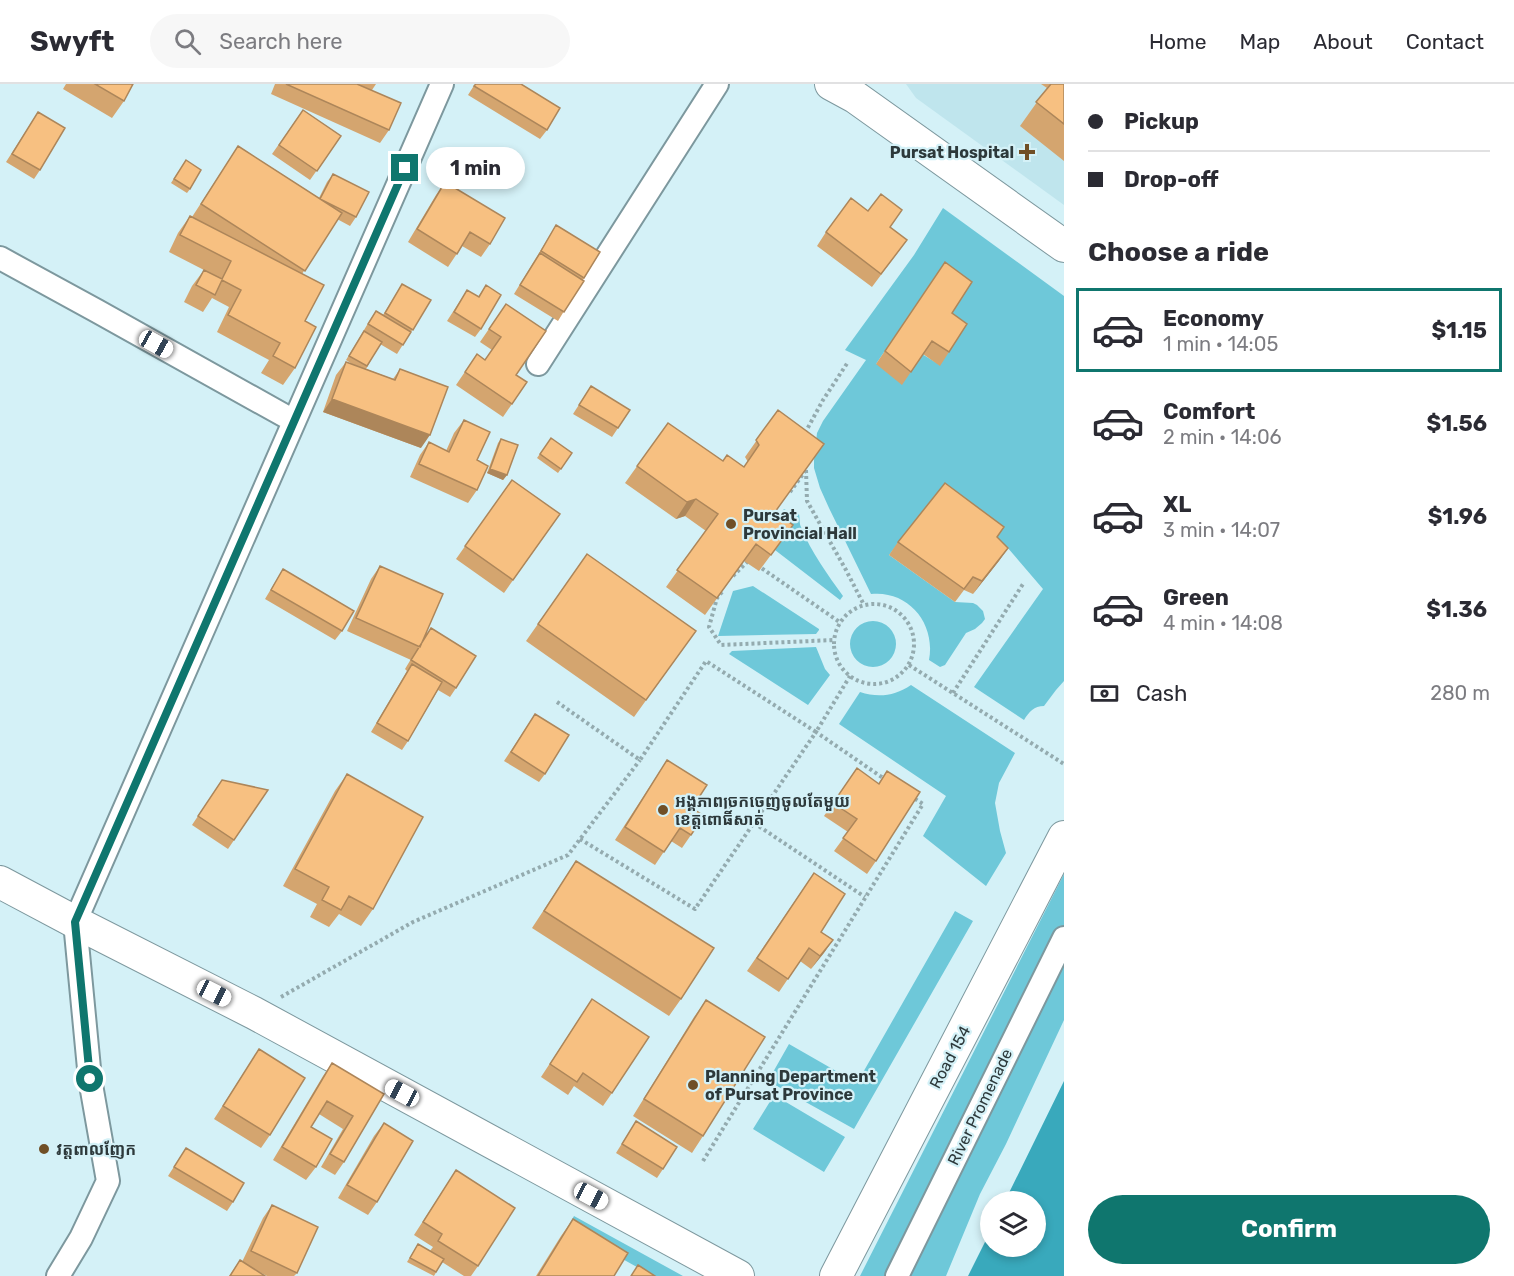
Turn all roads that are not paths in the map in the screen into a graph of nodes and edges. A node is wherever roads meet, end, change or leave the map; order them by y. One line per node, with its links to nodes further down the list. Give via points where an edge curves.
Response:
1 (442, 84): 7 (street)
2 (717, 84): 6 (street)
3 (850, 88): 4 (street)
4 (1064, 246)
5 (0, 258): 7 (street)
6 (538, 364)
7 (294, 421): 10 (street)
8 (1064, 837): 14 (street, Road 154)
9 (0, 882): 10 (street)
10 (75, 922): 12 (street, via 90,1079 108,1181); 13 (street, via 254,1013)
11 (1064, 938): 15 (street, River Promenade)
12 (58, 1276)
13 (738, 1276)
14 (836, 1276)
15 (897, 1276)

